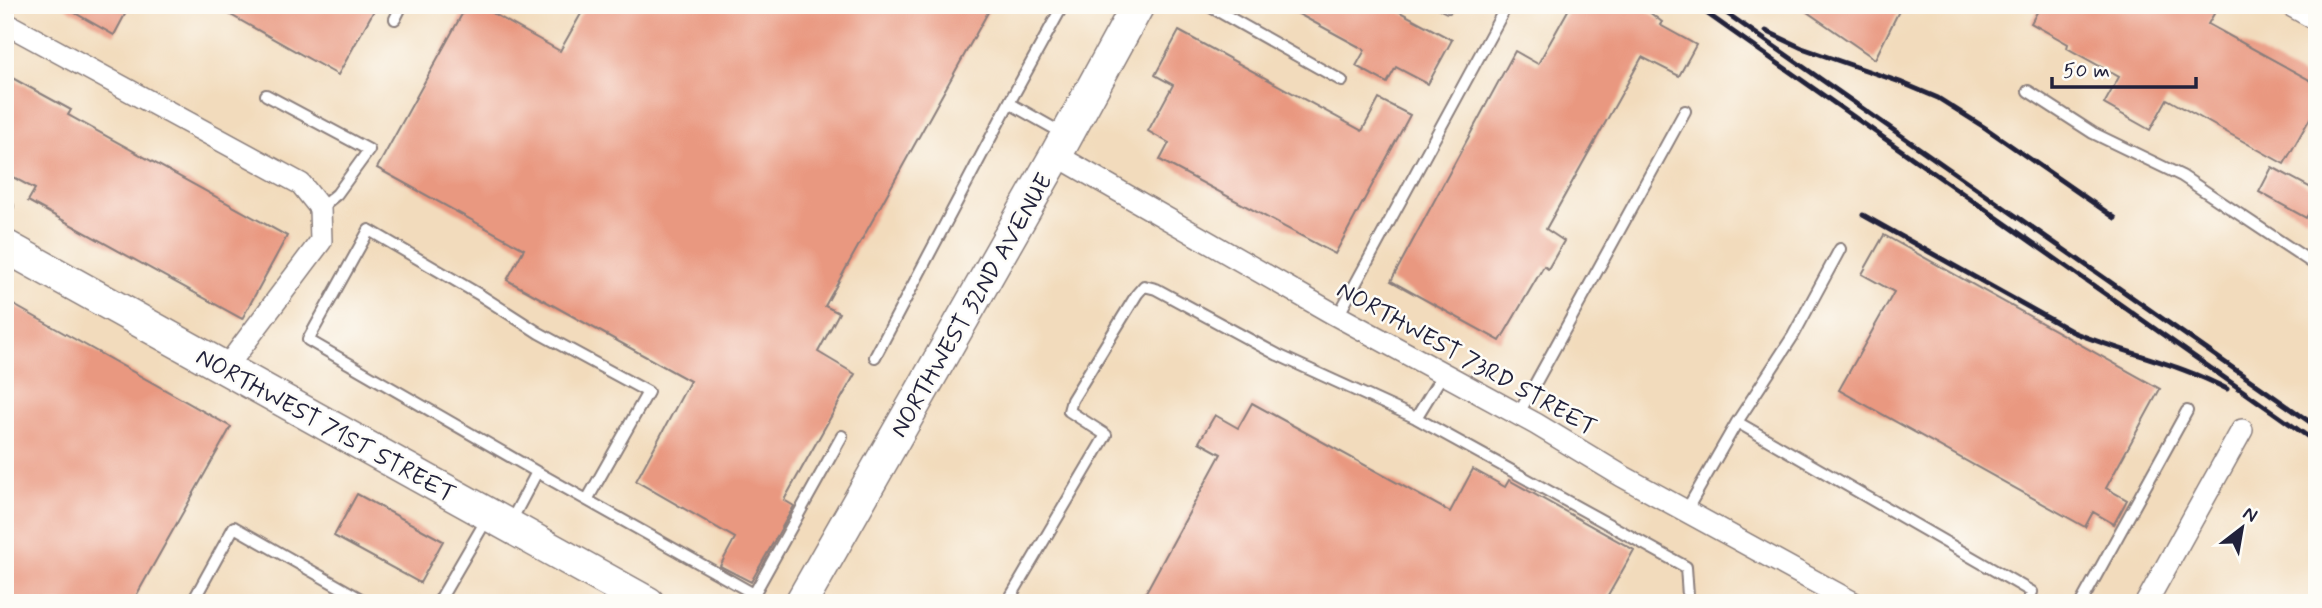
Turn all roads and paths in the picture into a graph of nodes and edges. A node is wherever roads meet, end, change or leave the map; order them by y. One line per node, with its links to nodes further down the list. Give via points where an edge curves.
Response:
1 (402, 5): 7 (lane)
2 (1063, 5): 13 (lane)
3 (1138, 5): 15 (street, NORTHWEST 32ND AVENUE)
4 (1207, 5): 10 (lane)
5 (1507, 5): 20 (lane)
6 (2290, 5): 8 (street)
7 (395, 19)
8 (2317, 20)
9 (5, 23): 16 (street, via 301,184)
10 (1342, 81)
11 (2028, 90): 19 (lane, via 2093,133 2182,176)
12 (266, 95): 16 (lane, via 369,150 337,194)
13 (1009, 103): 15 (lane); 21 (lane)
14 (1685, 111): 25 (lane)
15 (1061, 145): 20 (street, NORTHWEST 73RD STREET); 38 (street, NORTHWEST 32ND AVENUE)
16 (320, 208): 22 (street, via 321,241)
17 (5, 246): 22 (street, NORTHWEST 71ST STREET)
18 (1840, 249): 27 (lane, via 1793,336)
19 (2317, 266)
20 (1338, 316): 23 (street, NORTHWEST 73RD STREET)
21 (875, 357)
22 (225, 369): 33 (street, NORTHWEST 71ST STREET)
23 (1443, 374): 25 (street, NORTHWEST 73RD STREET); 26 (lane)
24 (2187, 411): 43 (lane)
25 (1518, 415): 32 (street, NORTHWEST 73RD STREET)
26 (1416, 418): 39 (lane, via 1278,355 1144,286 1069,411 1106,435); 40 (lane, via 1686,567 1688,596)
27 (1737, 422): 32 (lane); 42 (lane, via 2032,592)
28 (2242, 430): 44 (street)
29 (842, 436): 31 (lane, via 754,594)
30 (537, 472): 31 (lane); 31 (lane, via 308,340 369,230 539,333 648,392); 33 (lane)
31 (587, 500)
32 (1686, 511): 41 (street, NORTHWEST 73RD STREET)
33 (499, 520): 36 (lane); 37 (street, NORTHWEST 71ST STREET)
34 (192, 603): 35 (lane, via 234,527)
35 (368, 603)
36 (438, 603)
37 (648, 603)
38 (801, 603)
39 (1007, 603)
40 (1684, 603)
41 (1854, 603)
42 (2027, 603)
43 (2081, 603)
44 (2146, 603)

